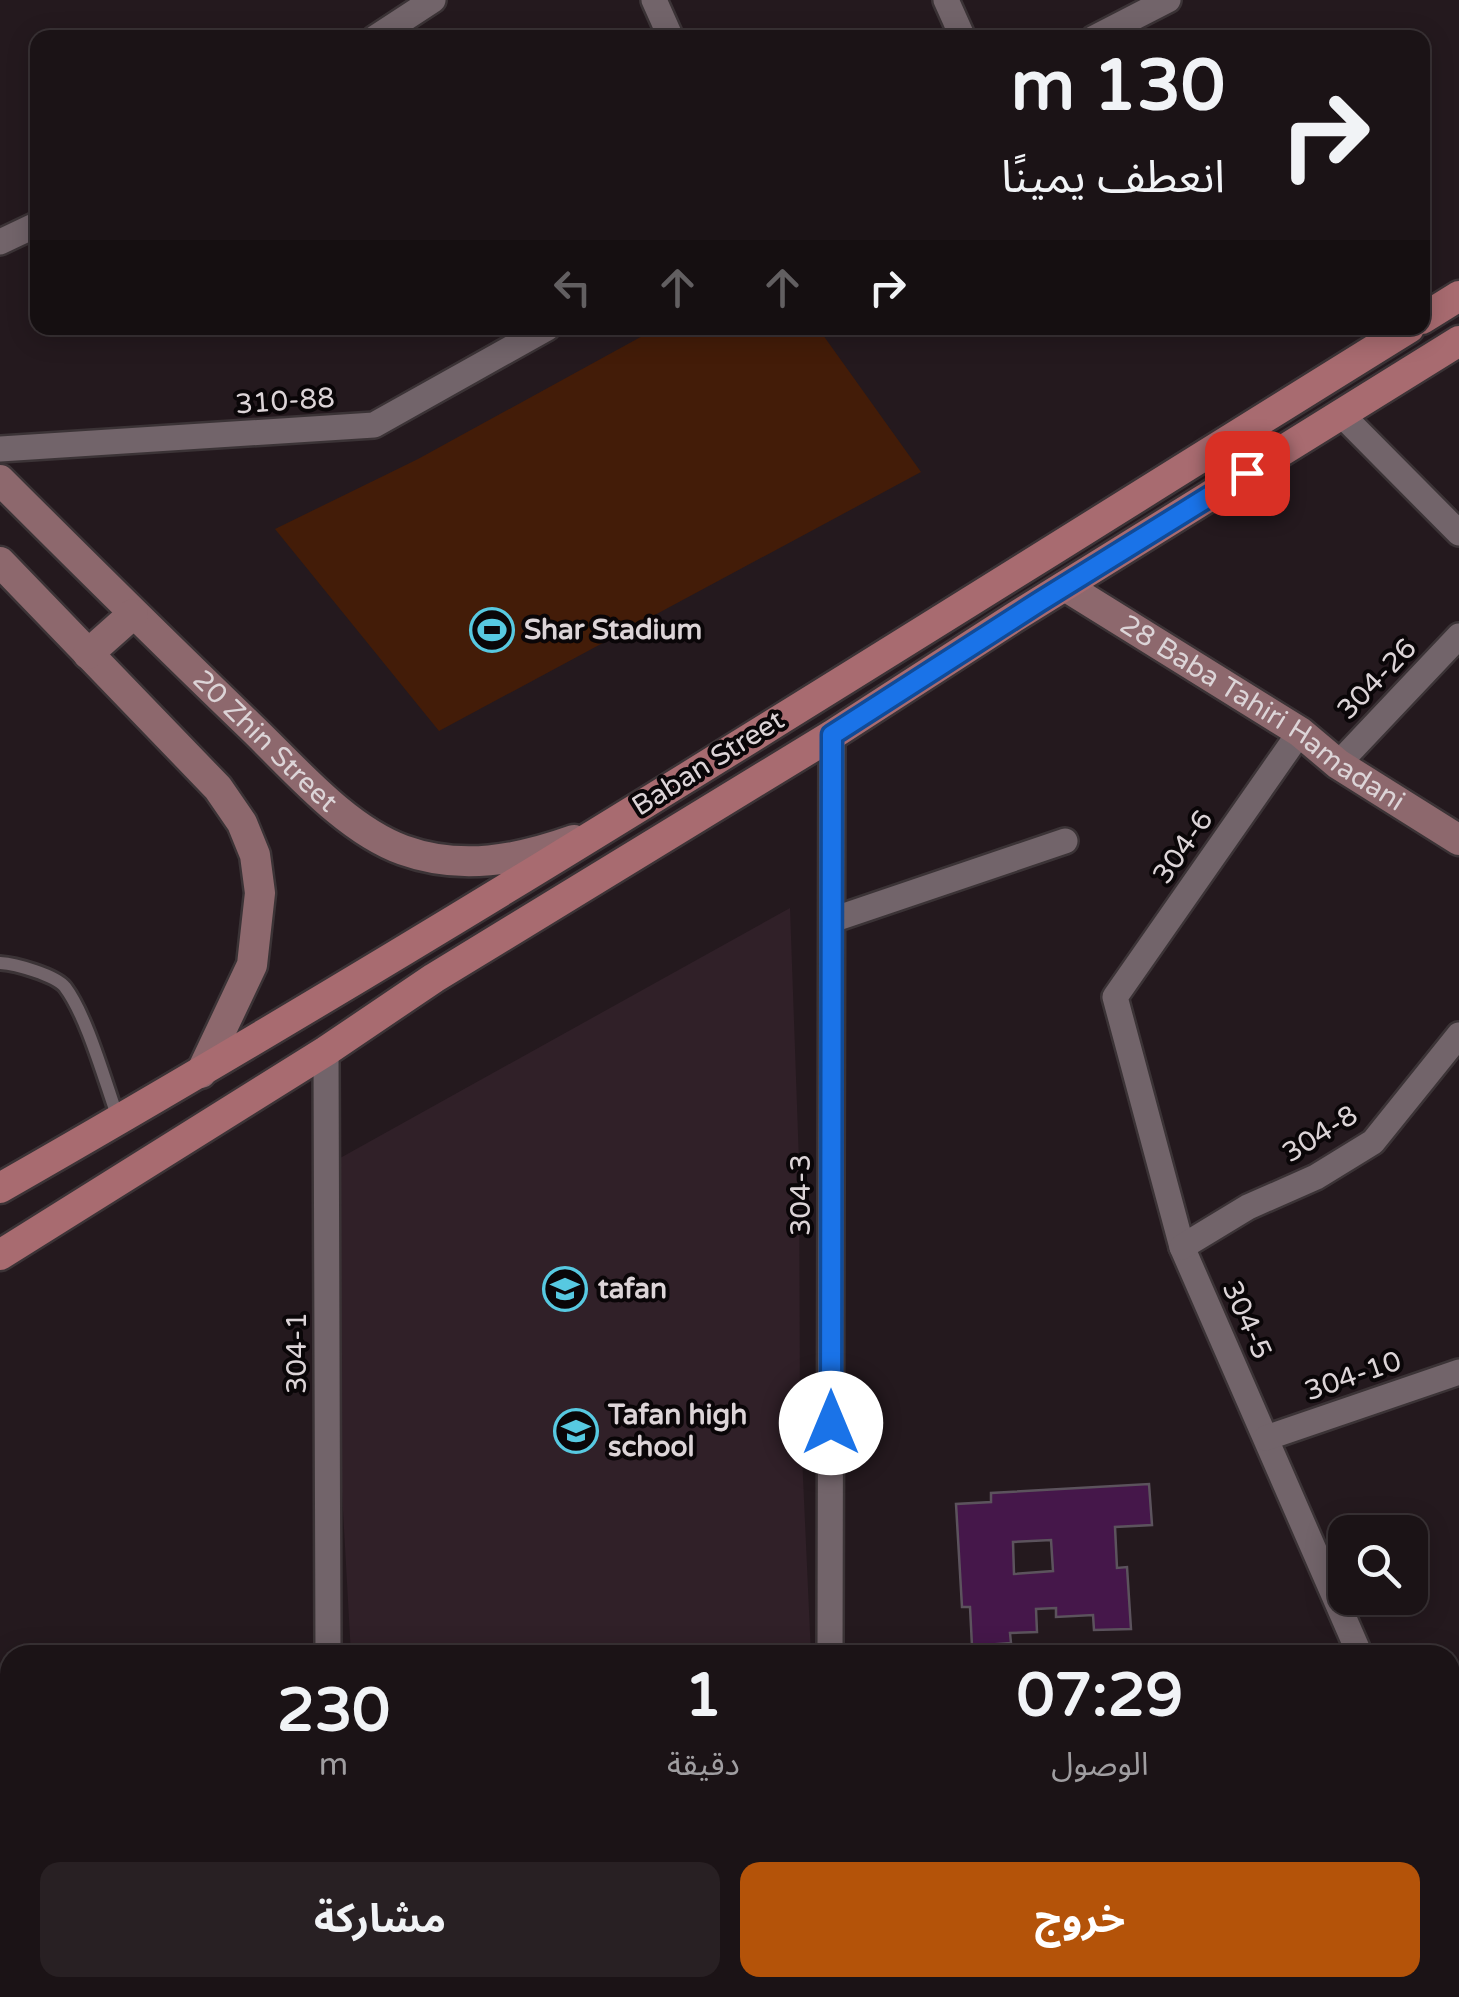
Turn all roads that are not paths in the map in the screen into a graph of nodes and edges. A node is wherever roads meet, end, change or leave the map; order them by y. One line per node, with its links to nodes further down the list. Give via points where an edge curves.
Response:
1 (433, 0): 5 (street)
2 (654, 0): 6 (street)
3 (946, 0): 7 (street)
4 (1168, 0): 8 (street)
5 (387, 30)
6 (667, 30)
7 (960, 30)
8 (1110, 30)
9 (30, 228): 10 (street)
10 (0, 242)
11 (1459, 296): 12 (main road)
12 (1430, 314)
13 (536, 335): 19 (street, 310-88, via 374,426)
14 (1398, 335): 16 (main road, Baban Street)
15 (1459, 341): 17 (main road)
16 (1293, 400): 18 (main road); 30 (main road, Baban Street)
17 (1341, 414): 18 (main road); 21 (street)
18 (1314, 432): 23 (main road)
19 (0, 449)
20 (0, 480): 24 (main road, 20 Zhin Street)
21 (1459, 533)
22 (0, 562): 26 (main road)
23 (1065, 586): 27 (main road, 28 Baba Tahiri Hamadani); 28 (main road)
24 (133, 614): 26 (main road); 30 (main road, 20 Zhin Street, via 355,824 402,850 482,862)
25 (1459, 636): 29 (street, 304-26)
26 (88, 654): 38 (main road, via 218,788 256,855 260,893 252,965)
27 (1300, 732): 29 (main road, 28 Baba Tahiri Hamadani); 35 (street, 304-6)
28 (832, 735): 33 (street, 304-3); 37 (main road)
29 (1338, 764): 31 (main road, 28 Baba Tahiri Hamadani)
30 (596, 832): 38 (main road, Baban Street)
31 (1459, 840)
32 (1065, 841): 33 (street)
33 (832, 920): 46 (street, 304-3)
34 (0, 963): 39 (lane, via 63,984)
35 (1115, 997): 41 (street, 304-5)
36 (1459, 1035): 41 (street, 304-8, via 1372,1142)
37 (326, 1051): 42 (main road); 45 (street, 304-1)
38 (201, 1073): 39 (main road, Baban Street)
39 (118, 1120): 40 (main road, Baban Street)
40 (0, 1188)
41 (1182, 1248): 44 (street, 304-5)
42 (0, 1254)
43 (1459, 1372): 44 (street, 304-10)
44 (1266, 1438): 47 (street, 304-5)
45 (328, 1645)
46 (830, 1645)
47 (1356, 1645)

